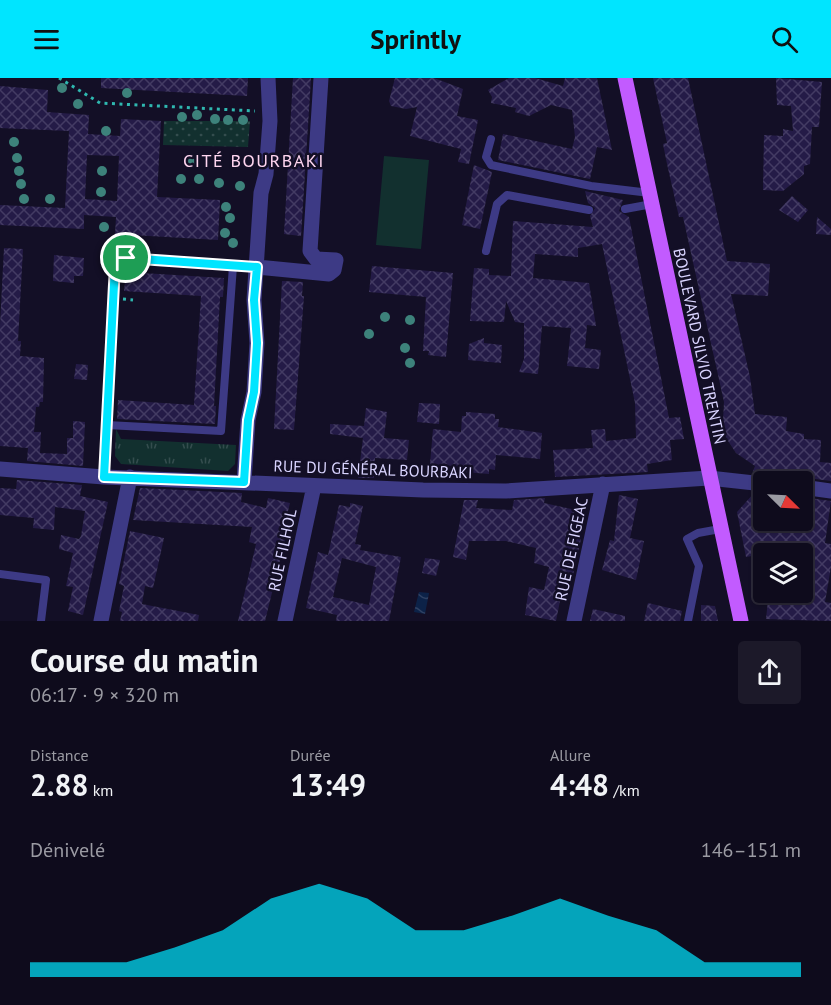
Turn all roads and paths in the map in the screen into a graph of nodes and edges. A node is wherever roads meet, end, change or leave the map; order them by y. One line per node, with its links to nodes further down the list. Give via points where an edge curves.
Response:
1 (59, 78): 5 (path, via 100,103)
2 (268, 78): 5 (street)
3 (321, 78): 12 (street, via 310,251 316,260 336,260 334,270 329,274)
4 (625, 78): 7 (main road, BOULEVARD SILVIO TRENTIN)
5 (269, 112): 12 (street)
6 (491, 139): 7 (lane, via 486,158 491,165)
7 (651, 199): 8 (lane); 17 (main road, BOULEVARD SILVIO TRENTIN)
8 (625, 209)
9 (589, 210): 10 (lane, via 507,195 497,204)
10 (486, 251)
11 (233, 266): 12 (lane); 13 (lane, via 221,432); 13 (lane, via 118,259)
12 (257, 267): 18 (street, via 257,343)
13 (107, 425): 15 (path)
14 (0, 469): 15 (street, RUE DU GÉNÉRAL BOURBAKI)
15 (104, 477): 16 (street, RUE DU GÉNÉRAL BOURBAKI)
16 (130, 477): 18 (street, RUE DU GÉNÉRAL BOURBAKI); 27 (street)
17 (709, 478): 19 (street, RUE DU GÉNÉRAL BOURBAKI); 20 (street, RUE DU GÉNÉRAL BOURBAKI); 24 (main road, BOULEVARD SILVIO TRENTIN)
18 (244, 482): 21 (street, RUE DU GÉNÉRAL BOURBAKI)
19 (753, 483)
20 (603, 484): 21 (street, RUE DU GÉNÉRAL BOURBAKI, via 506,491); 29 (street, RUE DE FIGEAC)
21 (314, 486): 28 (street, RUE FILHOL)
22 (813, 489): 23 (street)
23 (831, 491)
24 (720, 529): 30 (lane, via 687,539 699,566); 31 (main road, BOULEVARD SILVIO TRENTIN)
25 (0, 574): 26 (lane, via 46,580)
26 (40, 621)
27 (101, 621)
28 (285, 621)
29 (574, 621)
30 (688, 621)
31 (741, 621)

